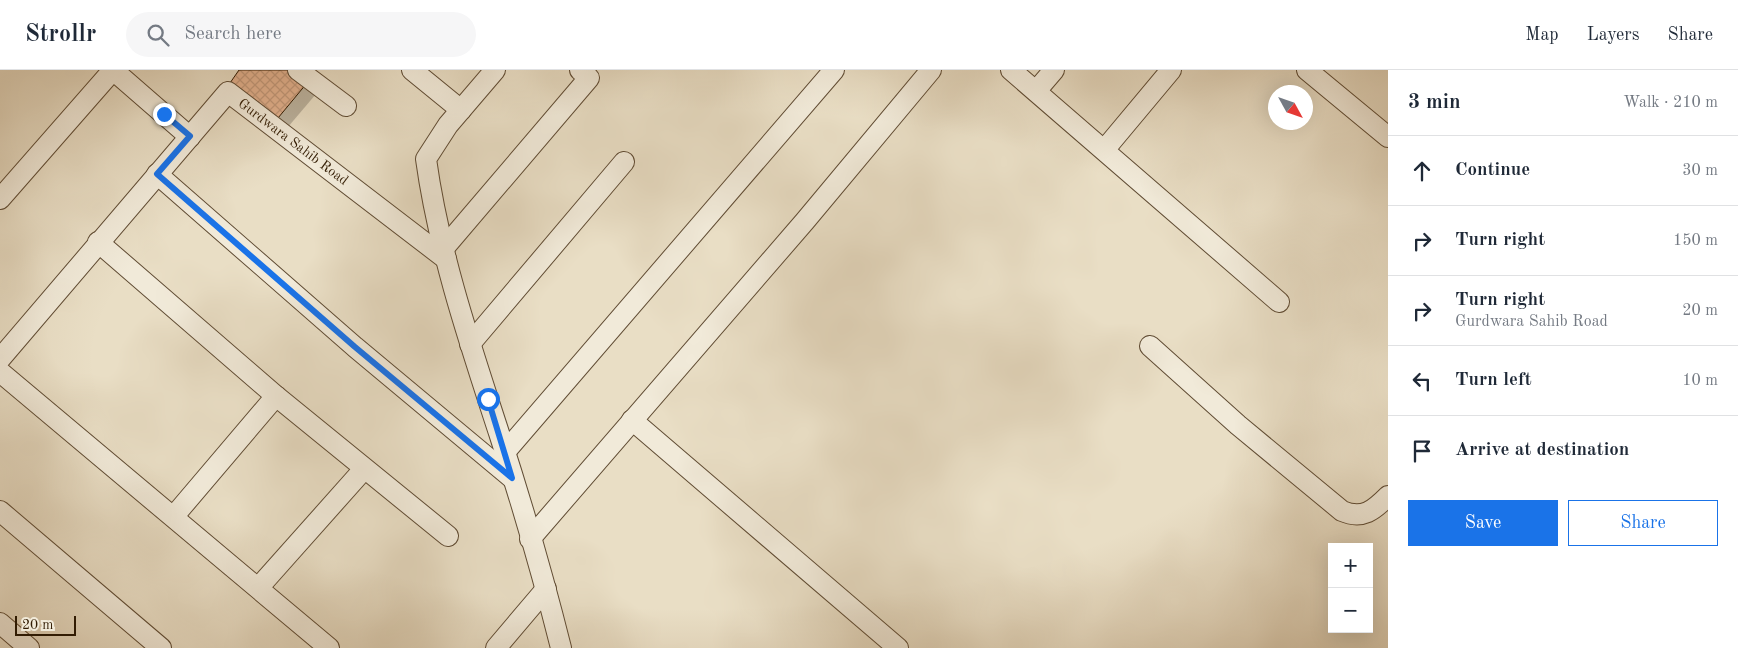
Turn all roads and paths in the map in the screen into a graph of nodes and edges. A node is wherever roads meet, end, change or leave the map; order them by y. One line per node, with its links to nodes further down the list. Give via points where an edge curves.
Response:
1 (113, 70): 15 (street); 20 (street)
2 (298, 70): 13 (street)
3 (412, 70): 14 (street)
4 (495, 70): 14 (street)
5 (580, 70): 22 (street, via 589,78)
6 (834, 70): 30 (street)
7 (931, 70): 29 (street)
8 (1011, 70): 12 (street)
9 (1054, 70): 12 (street)
10 (1171, 70): 17 (street)
11 (1307, 70): 16 (street)
12 (1036, 91): 17 (street)
13 (346, 106)
14 (461, 110): 22 (street, via 426,159)
15 (190, 136): 19 (street, Gurdwara Sahib Road); 22 (street, Gurdwara Sahib Road, via 228,92)
16 (1388, 137)
17 (1105, 149): 23 (street)
18 (624, 162): 24 (street)
19 (157, 174): 21 (street, Gurdwara Sahib Road); 32 (street, via 355,347)
20 (0, 198)
21 (98, 242): 26 (street, Gurdwara Sahib Road); 28 (street)
22 (445, 254): 24 (street)
23 (1279, 302)
24 (470, 344): 30 (street)
25 (1150, 346): 33 (street, via 1342,511 1360,515 1373,510)
26 (0, 359)
27 (0, 372): 35 (street)
28 (276, 396): 31 (street); 35 (street)
29 (632, 420): 37 (street); 46 (street)
30 (505, 452): 32 (street)
31 (364, 468): 36 (street); 38 (street)
32 (512, 478): 37 (street)
33 (1388, 496)
34 (0, 511): 42 (street)
35 (174, 516): 38 (street)
36 (448, 536)
37 (530, 538): 39 (street)
38 (259, 587): 43 (street)
39 (546, 589): 44 (street); 45 (street)
40 (0, 624): 41 (street)
41 (29, 648)
42 (161, 648)
43 (329, 648)
44 (496, 648)
45 (561, 648)
46 (898, 648)

